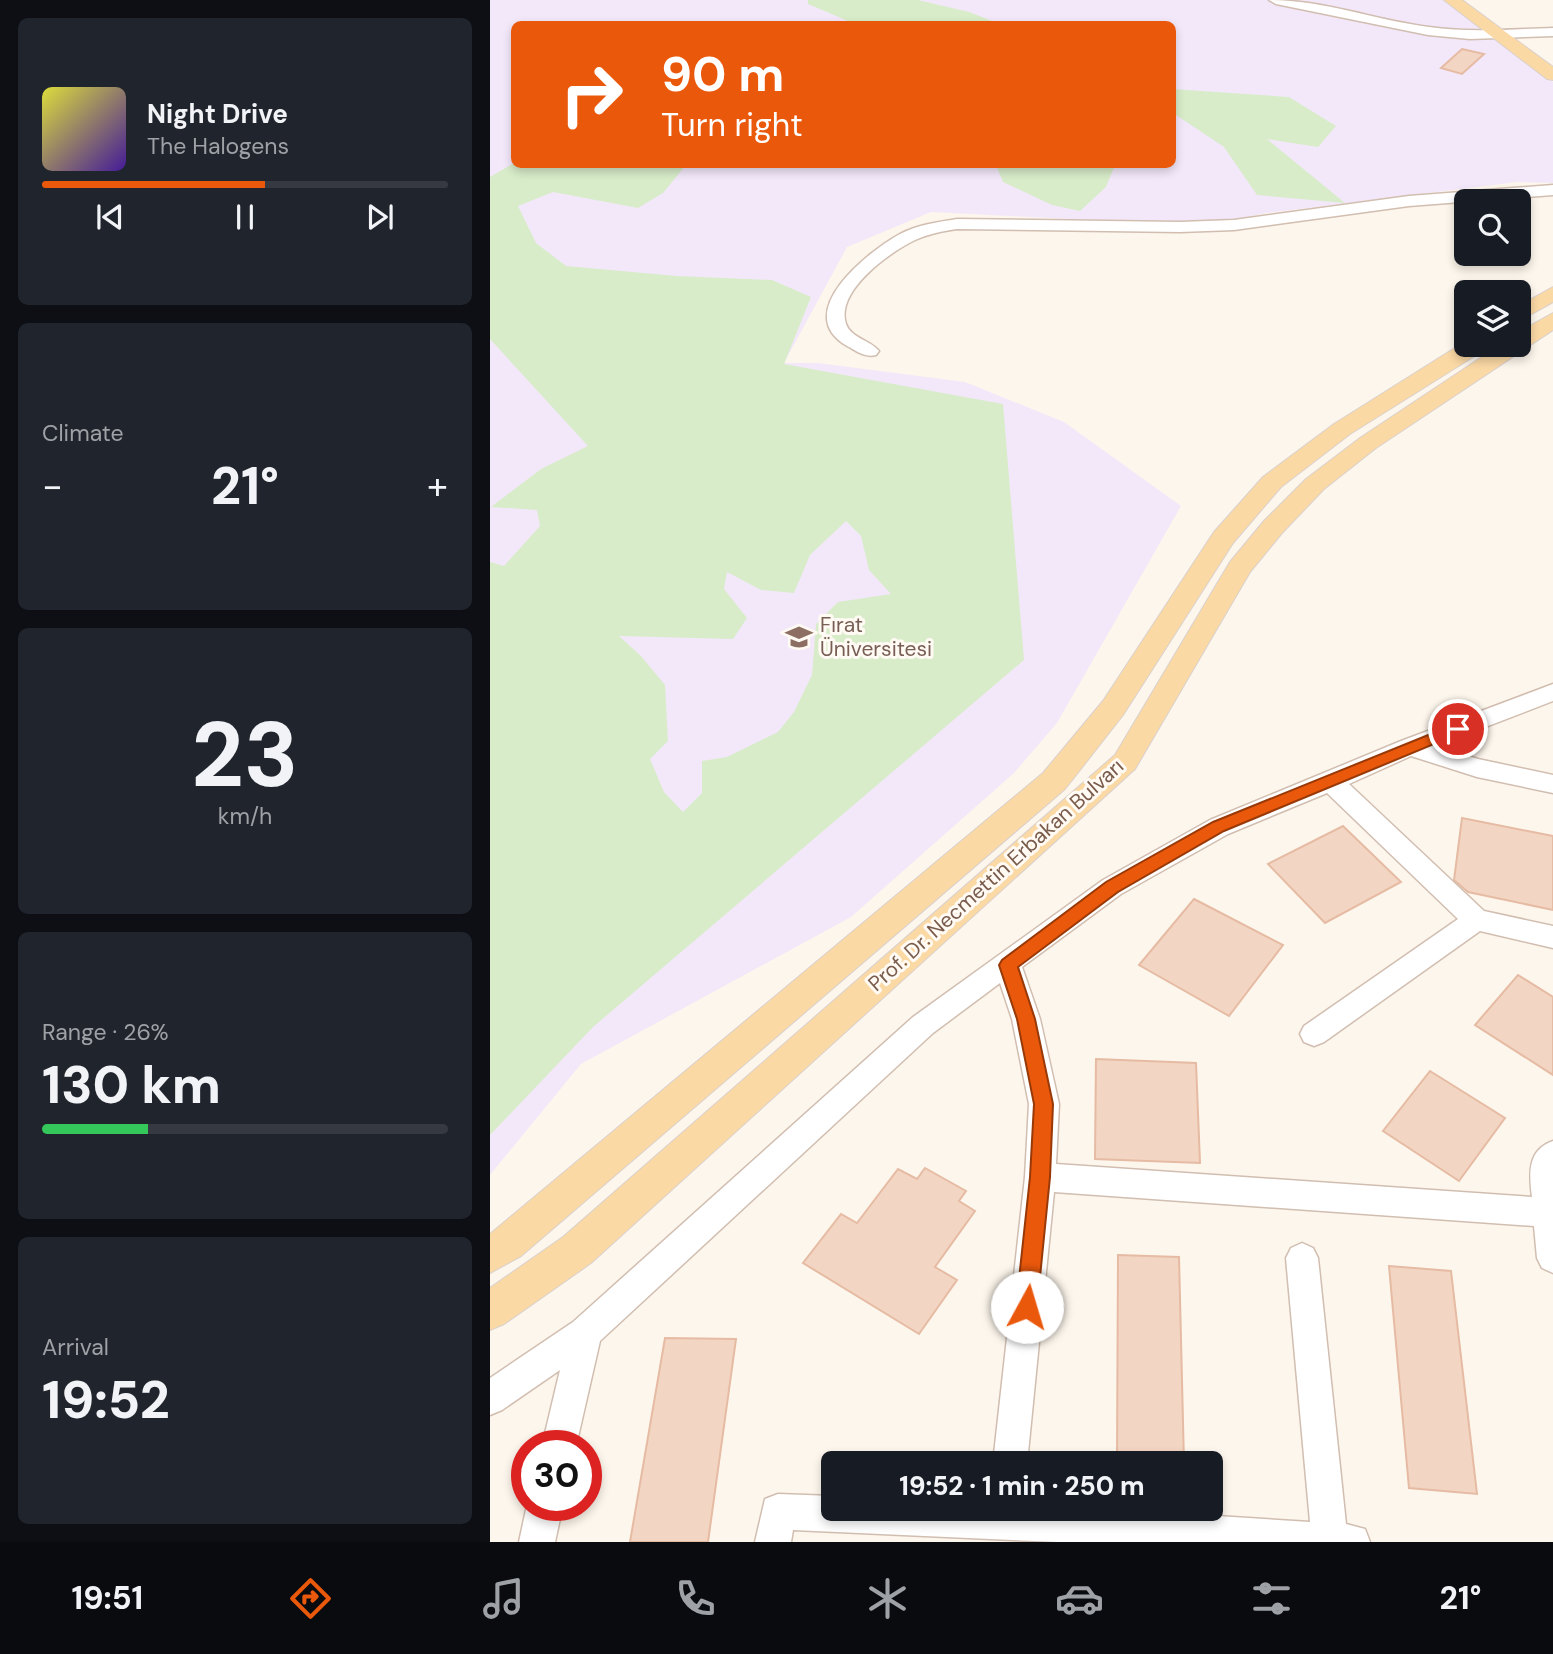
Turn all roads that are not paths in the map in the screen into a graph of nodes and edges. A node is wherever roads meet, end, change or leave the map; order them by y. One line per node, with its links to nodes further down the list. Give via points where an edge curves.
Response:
1 (1276, 0): 5 (street, via 1402,27)
2 (1452, 0): 5 (main road)
3 (1474, 0): 6 (main road)
4 (1553, 32): 6 (street)
5 (1499, 34): 6 (street); 8 (main road)
6 (1520, 34): 7 (main road)
7 (1553, 59)
8 (1553, 75)
9 (1553, 190): 14 (street, via 1409,201 1234,225 957,224 936,228 904,239 875,258 855,274 842,293 835,320 839,330)
10 (1553, 293): 11 (main road)
11 (1531, 307)
12 (1553, 320): 13 (main road)
13 (1531, 334)
14 (870, 351)
15 (1457, 357): 28 (main road, Prof. Dr. Necmettin Erbakan Bulvarı, via 1342,429 1272,482 1223,538 1113,708 1054,781)
16 (1496, 357): 31 (main road, Prof. Dr. Necmettin Erbakan Bulvarı, via 1368,443 1315,484 1273,527 1239,568 1125,762 577,1250)
17 (1553, 692): 18 (street)
18 (1410, 747): 19 (street); 20 (street, via 1477,768)
19 (1331, 782): 21 (street); 23 (street, via 1207,833 1112,887)
20 (1553, 784)
21 (1476, 920): 22 (street); 24 (street)
22 (1553, 937)
23 (1008, 965): 26 (street, via 1026,1019 1044,1104); 32 (street, via 923,1025)
24 (1314, 1034)
25 (1553, 1154): 27 (street, via 1544,1168)
26 (1040, 1177): 27 (street); 35 (street)
27 (1550, 1213): 30 (street)
28 (490, 1255)
29 (1302, 1258): 40 (street)
30 (1553, 1258)
31 (490, 1311)
32 (585, 1333): 33 (street); 34 (street)
33 (490, 1398)
34 (563, 1430)
35 (1011, 1451)
36 (542, 1521): 38 (street)
37 (1005, 1524): 39 (street, via 778,1512); 40 (street)
38 (537, 1542)
39 (773, 1542)
40 (1337, 1542)

